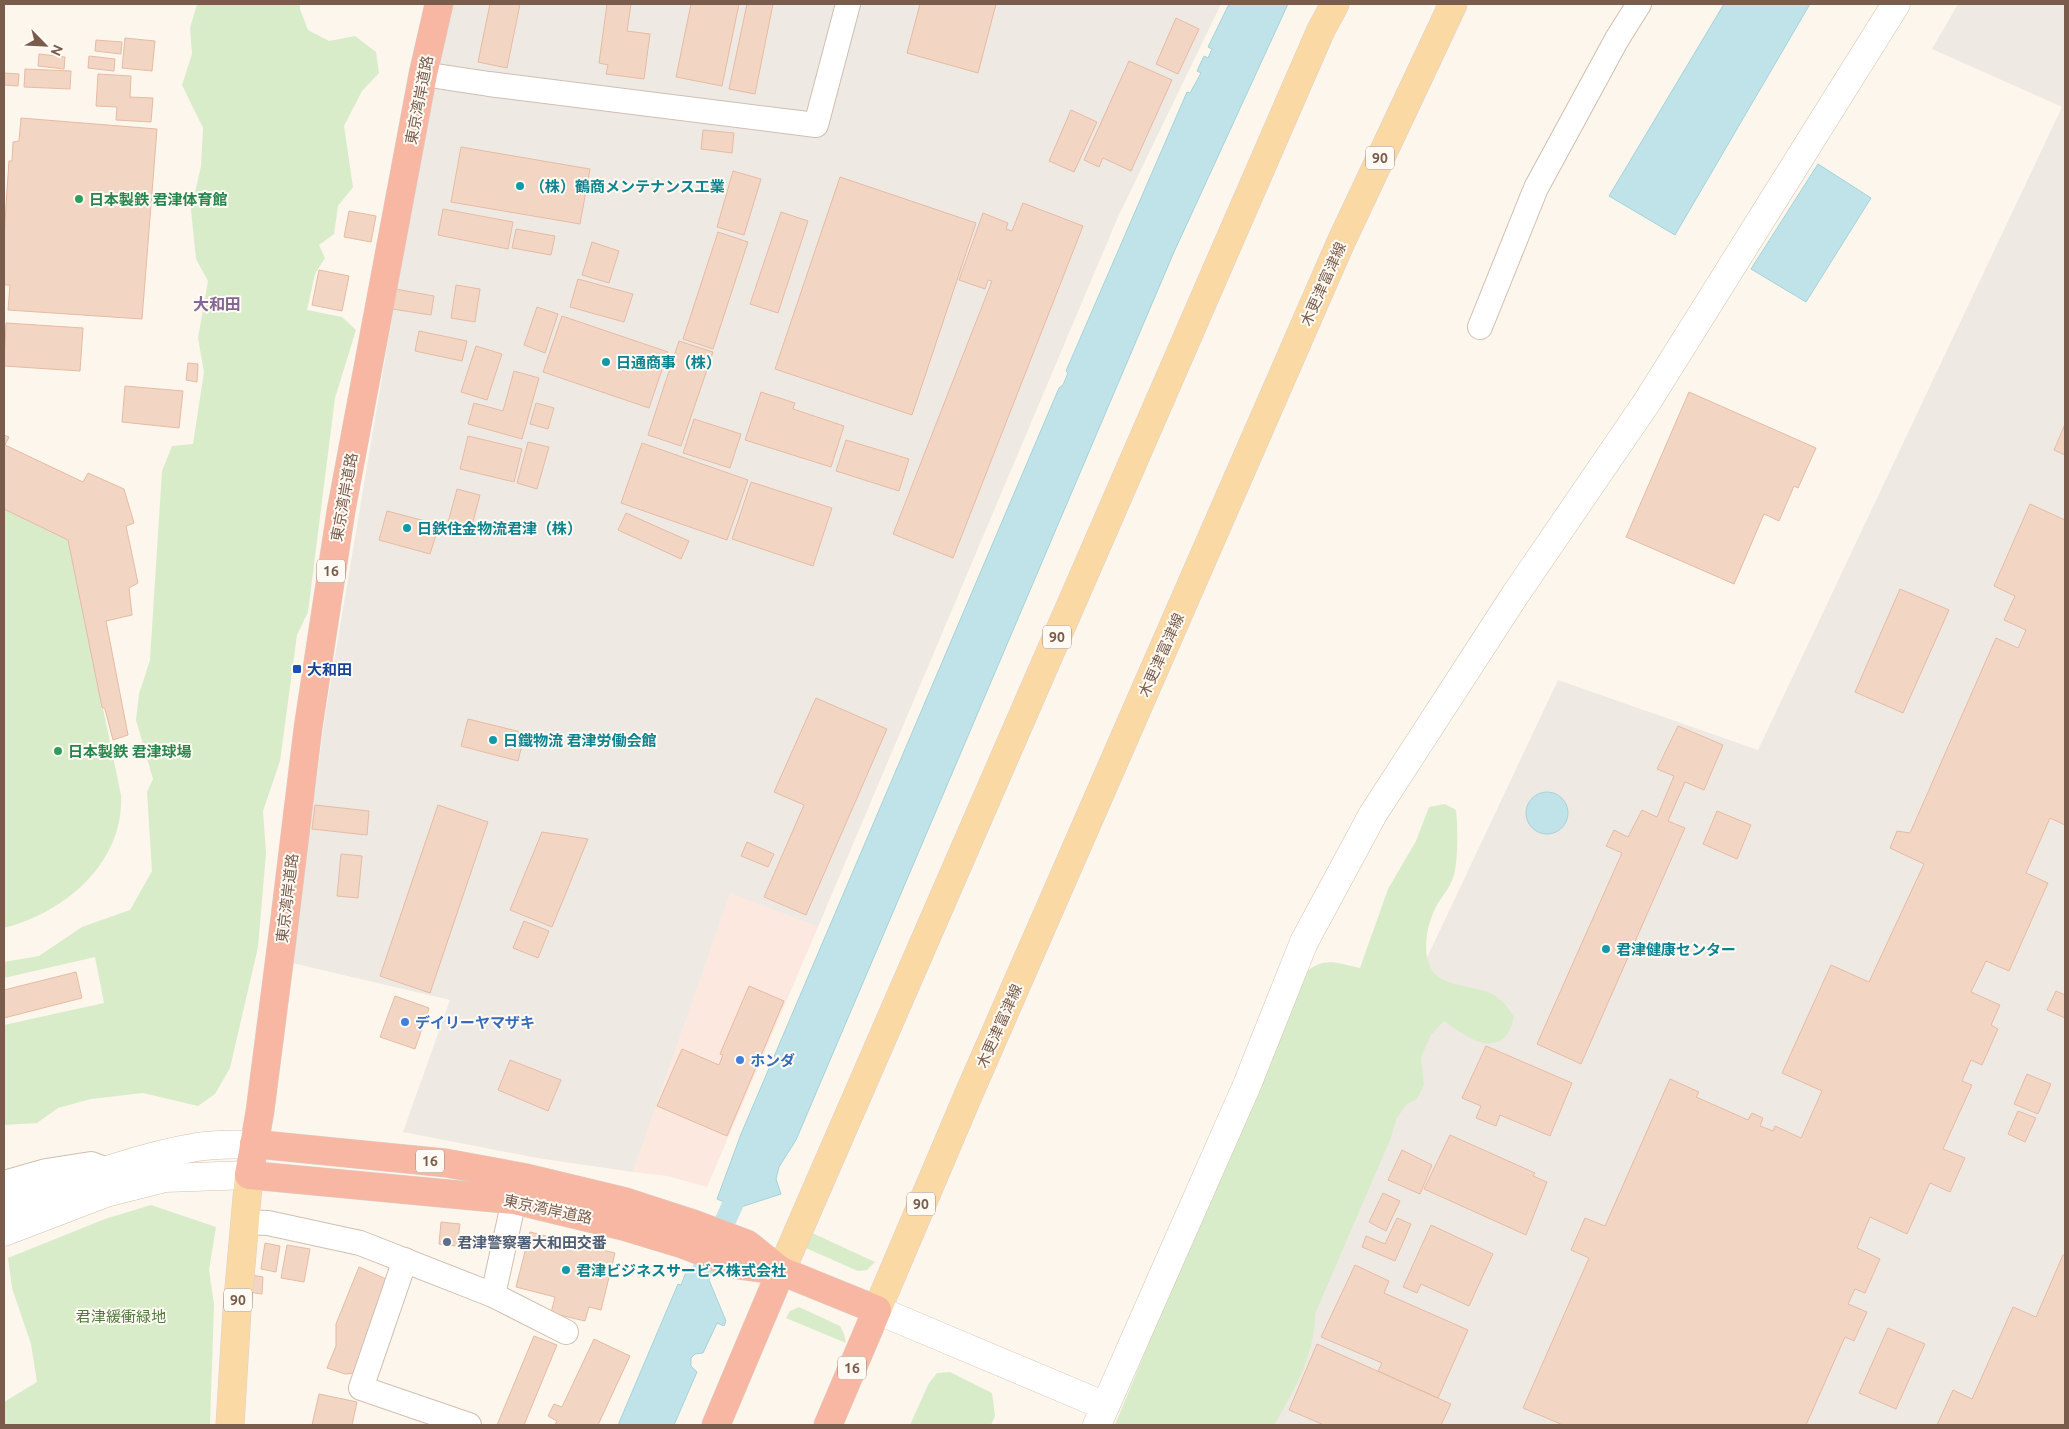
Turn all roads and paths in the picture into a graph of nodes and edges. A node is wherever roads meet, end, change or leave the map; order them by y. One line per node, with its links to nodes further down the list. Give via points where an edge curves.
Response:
1 (439, 4): 7 (highway, 東京湾岸道路 / 16)
2 (848, 4): 7 (street, via 816,125)
3 (1335, 4): 19 (main road, 90)
4 (1453, 4): 21 (main road, 木更津富津線 / 90, via 1337,251)
5 (1639, 4): 8 (street, via 1536,188)
6 (1896, 4): 23 (street, via 1647,402 1515,595 1373,814 1304,942 1247,1085)
7 (423, 74): 9 (highway, 東京湾岸道路 / 16, via 341,511 308,728)
8 (1480, 327)
9 (254, 1144): 10 (street, via 198,1146); 11 (highway, 東京湾岸道路 / 16); 17 (highway, 東京湾岸道路 / 16, via 489,1170 623,1201)
10 (107, 1170): 12 (street, via 91,1164 46,1170); 14 (street)
11 (249, 1175): 13 (highway, 東京湾岸道路 / 16); 15 (main road, 90); 16 (street, via 165,1178 106,1193)
12 (4, 1183)
13 (514, 1200): 17 (highway, 東京湾岸道路 / 16, via 626,1227); 20 (street)
14 (4, 1208)
15 (245, 1222): 18 (street, via 268,1223 360,1243); 24 (main road, 90)
16 (4, 1232)
17 (688, 1234): 19 (highway, 東京湾岸道路 / 16, via 737,1265)
18 (405, 1260): 20 (street); 25 (street, via 361,1388)
19 (768, 1265): 21 (highway, 東京湾岸道路 / 16); 26 (highway)
20 (493, 1295): 22 (street)
21 (877, 1310): 23 (street); 27 (highway, 16)
22 (566, 1332)
23 (1101, 1416)
24 (230, 1425)
25 (469, 1425)
26 (716, 1425)
27 (828, 1425)

